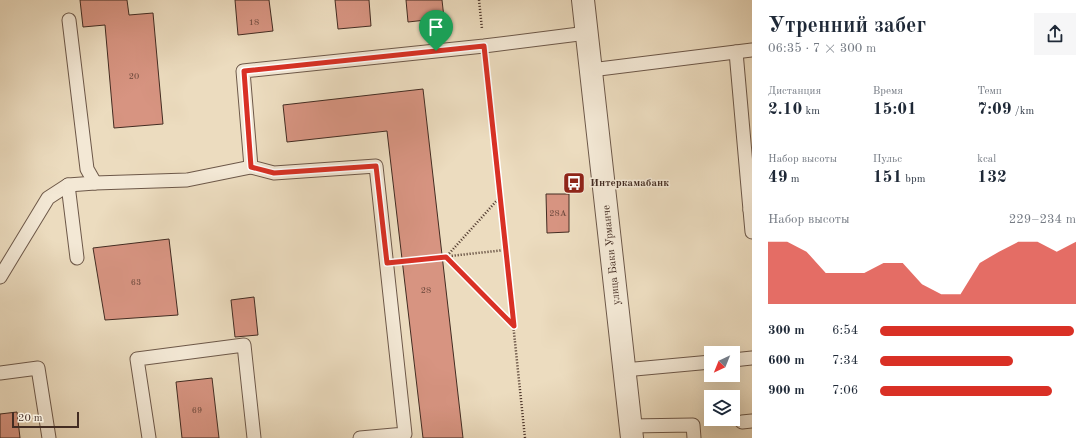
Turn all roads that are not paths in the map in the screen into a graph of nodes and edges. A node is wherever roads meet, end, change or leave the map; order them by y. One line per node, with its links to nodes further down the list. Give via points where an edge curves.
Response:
1 (583, 0): 3 (street, улица Баки Урманче)
2 (70, 20): 8 (lane, via 87,169)
3 (587, 33): 6 (street, улица Баки Урманче); 7 (lane, via 244,71)
4 (752, 50): 5 (lane)
5 (736, 52): 6 (lane); 10 (lane)
6 (591, 70): 17 (street, улица Баки Урманче)
7 (251, 167): 8 (lane, via 187,180); 23 (lane, via 274,173 376,166 405,434)
8 (95, 183): 9 (lane)
9 (68, 185): 12 (lane); 13 (lane, via 48,198)
10 (751, 210): 11 (lane)
11 (752, 232)
12 (77, 258)
13 (0, 277)
14 (752, 358): 15 (lane)
15 (740, 359)
16 (704, 363): 17 (lane)
17 (624, 370): 19 (street, улица Баки Урманче)
18 (0, 373): 20 (lane, via 38,368)
19 (631, 432): 24 (lane, via 693,424)
20 (49, 438)
21 (149, 438): 22 (lane, via 137,358 244,345)
22 (254, 438)
23 (360, 438)
24 (694, 438)

